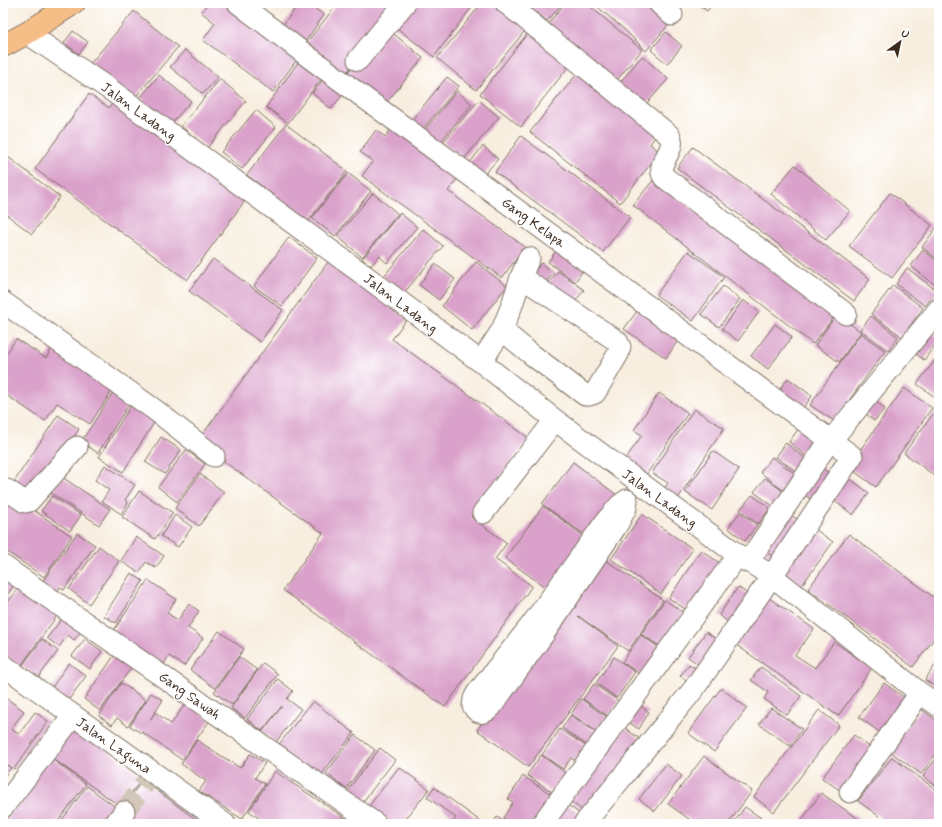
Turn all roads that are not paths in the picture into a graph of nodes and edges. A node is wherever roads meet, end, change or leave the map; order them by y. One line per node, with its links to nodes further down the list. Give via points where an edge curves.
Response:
1 (238, 3): 14 (street, Gang Kelapa)
2 (404, 3): 7 (street)
3 (506, 3): 10 (street, via 670,135 672,145 661,168 664,177)
4 (64, 5): 5 (main road)
5 (27, 32): 6 (main road); 12 (street, Jalan Ladang, via 112,91)
6 (3, 46)
7 (358, 60)
8 (3, 302): 16 (street, via 155,410)
9 (939, 309): 14 (street)
10 (846, 314)
11 (502, 330): 11 (street, via 585,395 595,393 620,347 617,341 525,268); 12 (street)
12 (481, 362): 13 (street, Jalan Ladang)
13 (555, 420): 17 (street, Jalan Ladang); 19 (street)
14 (831, 440): 20 (street); 22 (street, Gang Kelapa, via 852,456)
15 (77, 446): 18 (street, via 29,501 25,502 7,490)
16 (214, 456)
17 (638, 482): 20 (street, Jalan Ladang); 24 (street, via 626,500 607,520 538,628)
18 (3, 491)
19 (483, 513)
20 (743, 558): 22 (street, Jalan Ladang); 33 (street)
21 (3, 566): 32 (street, Gang Sawah)
22 (772, 576): 25 (street, Jalan Ladang); 34 (street, via 693,690)
23 (3, 665): 27 (street, Jalan Laguna)
24 (504, 674)
25 (920, 693): 26 (street, Jalan Ladang); 29 (street)
26 (939, 706)
27 (67, 712): 28 (street); 30 (street); 31 (street, Jalan Laguna, via 150,778)
28 (3, 783)
29 (850, 792)
30 (3, 807)
31 (225, 824)
32 (376, 824)
33 (542, 824)
34 (584, 824)

